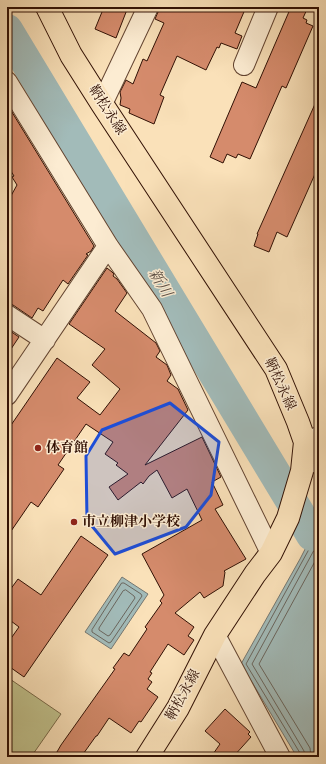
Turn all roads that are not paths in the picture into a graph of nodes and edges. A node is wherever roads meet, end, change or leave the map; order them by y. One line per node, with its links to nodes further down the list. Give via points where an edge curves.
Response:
1 (47, 7): 6 (main road, 鞆松永線, via 71,55)
2 (148, 7): 6 (street)
3 (268, 7): 4 (street)
4 (244, 65)
5 (7, 82): 7 (street)
6 (102, 104): 11 (main road, 鞆松永線, via 276,369)
7 (108, 246): 9 (street); 12 (street, via 152,309)
8 (7, 315): 9 (street)
9 (45, 340): 10 (street)
10 (7, 395)
11 (312, 450): 12 (main road, 鞆松永線, via 302,471 288,518)
12 (273, 550): 13 (main road, 鞆松永線)
13 (215, 635): 14 (street); 15 (main road, 鞆松永線, via 178,708)
14 (273, 753)
15 (147, 757)

